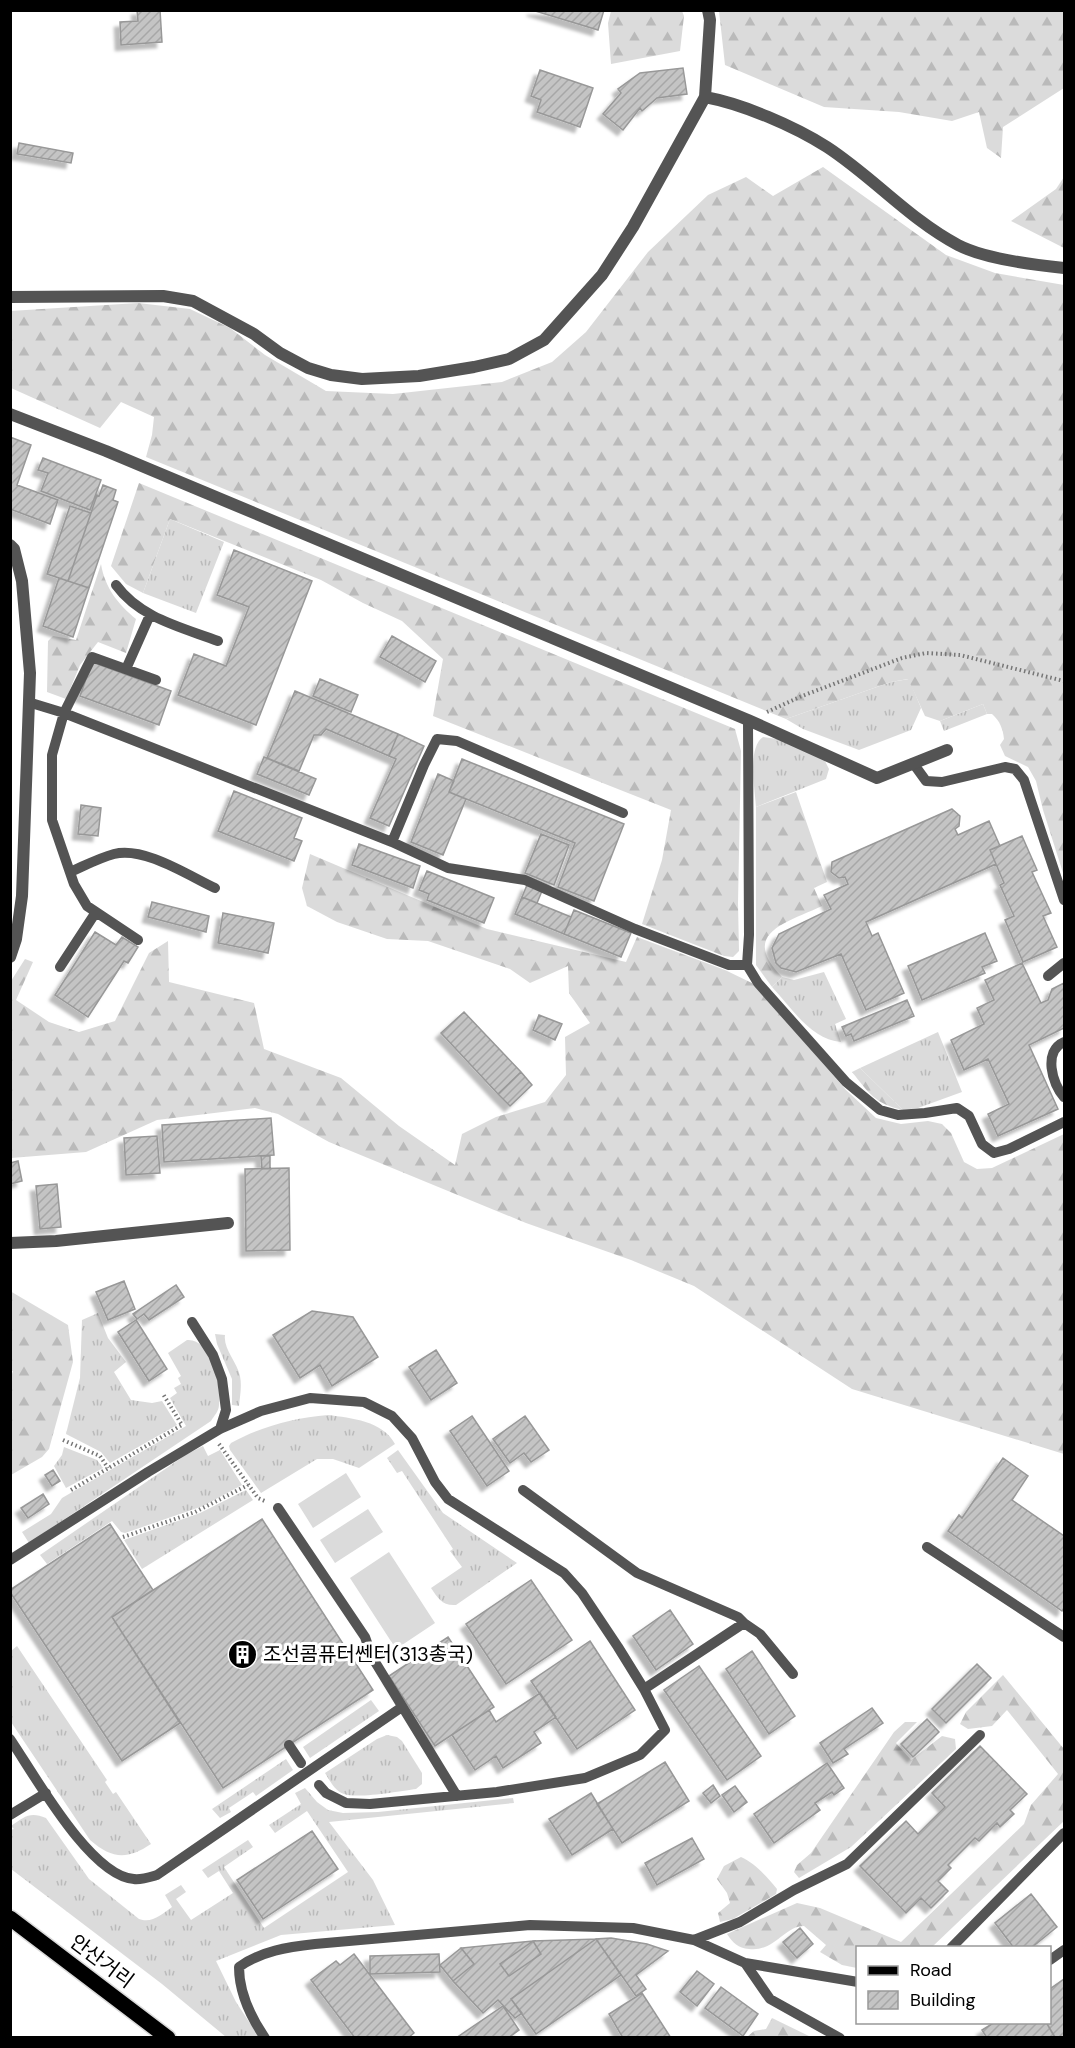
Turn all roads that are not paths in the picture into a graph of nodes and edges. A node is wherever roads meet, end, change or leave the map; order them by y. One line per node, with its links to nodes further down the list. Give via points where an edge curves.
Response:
1 (708, 10): 2 (street)
2 (705, 97): 3 (street, via 726,101 828,147 926,226 960,246); 4 (street, via 602,275 544,340 509,359 419,376 362,380 308,368 193,301 163,296)
3 (1065, 268)
4 (10, 297)
5 (10, 414): 14 (street)
6 (10, 545): 12 (street, via 22,581 30,673)
7 (116, 585): 8 (lane, via 126,598)
8 (150, 615): 9 (lane); 10 (lane)
9 (218, 641)
10 (126, 669): 11 (lane); 13 (lane, via 92,657)
11 (156, 680)
12 (28, 702): 13 (lane); 24 (street, via 22,896)
13 (64, 712): 18 (lane); 19 (lane, via 52,755 52,820)
14 (748, 720): 16 (street, via 877,778); 26 (lane)
15 (947, 750): 16 (street)
16 (913, 763): 21 (lane, via 926,781 942,782 1005,767 1015,769 1024,780)
17 (623, 813): 18 (lane, via 457,741 437,739)
18 (392, 842): 26 (lane, via 448,868 525,880 729,965)
19 (70, 872): 20 (lane, via 129,852 150,857); 22 (lane, via 87,906)
20 (216, 888)
21 (1065, 900)
22 (96, 912): 23 (lane); 27 (lane)
23 (138, 940)
24 (10, 957)
25 (1065, 963): 28 (lane)
26 (747, 965): 31 (lane, via 758,983 846,1082 880,1110 898,1114 957,1108 969,1116 982,1144 994,1153)
27 (60, 967)
28 (1048, 976)
29 (1065, 1042): 30 (lane, via 1056,1050 1052,1069 1055,1083)
30 (1065, 1097)
31 (1065, 1122)
32 (228, 1223): 33 (street)
33 (10, 1243)
34 (192, 1322): 35 (lane, via 213,1355 222,1379 226,1410)
35 (216, 1431): 39 (lane); 43 (lane, via 261,1411 310,1398 364,1402 392,1416 412,1438 448,1499 564,1573 594,1611)
36 (523, 1490): 40 (lane, via 637,1572)
37 (278, 1508): 44 (lane, via 364,1637)
38 (927, 1547): 41 (lane)
39 (10, 1560)
40 (744, 1623): 42 (lane, via 760,1634); 43 (lane)
41 (1065, 1637)
42 (793, 1674)
43 (644, 1689): 51 (lane, via 666,1730 640,1755 585,1778)
44 (402, 1707): 50 (lane, via 157,1875 134,1879 116,1874 84,1847); 51 (lane)
45 (980, 1735): 55 (lane, via 847,1864 740,1922)
46 (10, 1739): 50 (lane)
47 (289, 1745): 48 (lane)
48 (301, 1763)
49 (319, 1785): 51 (lane, via 346,1803)
50 (46, 1793): 52 (lane)
51 (457, 1796)
52 (10, 1815)
53 (1065, 1833): 56 (lane)
54 (10, 1918): 61 (main road, 안산거리)
55 (694, 1940): 59 (lane); 62 (lane, via 633,1928 530,1925 285,1948 250,1958 239,1967 239,1985 254,2023)
56 (952, 1946)
57 (1065, 1950): 58 (lane)
58 (1051, 1959)
59 (745, 1963): 60 (lane); 63 (lane, via 770,1999)
60 (856, 1982)
61 (168, 2037)
62 (265, 2037)
63 (840, 2037)

